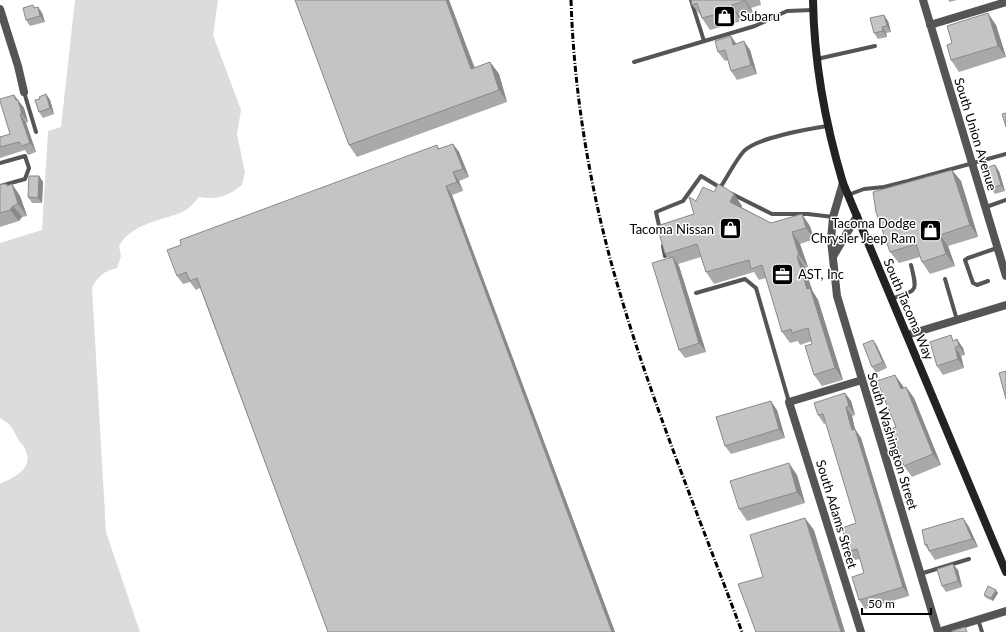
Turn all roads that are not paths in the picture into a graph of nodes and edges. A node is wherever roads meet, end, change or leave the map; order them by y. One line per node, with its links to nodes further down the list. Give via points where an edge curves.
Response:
1 (691, 0): 8 (lane)
2 (813, 0): 6 (main road, South Tacoma Way)
3 (923, 0): 7 (street, South Union Avenue)
4 (1006, 2): 7 (street)
5 (0, 9): 12 (street)
6 (813, 10): 8 (lane, via 787,11 755,26); 10 (main road, South Tacoma Way)
7 (930, 24): 17 (street, South Union Avenue)
8 (704, 41): 11 (lane)
9 (875, 46): 10 (lane)
10 (817, 59): 13 (main road, South Tacoma Way)
11 (634, 62)
12 (24, 92): 14 (lane)
13 (827, 126): 18 (main road, South Tacoma Way); 20 (lane, via 751,145)
14 (36, 132)
15 (1006, 154): 17 (lane)
16 (0, 163): 19 (lane, via 25,156 29,168 25,179)
17 (972, 163): 21 (lane); 23 (street, South Union Avenue)
18 (843, 184): 21 (main road, South Tacoma Way); 25 (street, South Washington Street)
19 (0, 186)
20 (720, 188): 25 (lane, via 772,214); 26 (lane, via 701,176 683,201 656,212)
21 (848, 195): 24 (main road, South Tacoma Way)
22 (1006, 200): 23 (lane)
23 (986, 207): 28 (street, South Union Avenue)
24 (857, 216): 30 (street); 36 (main road, South Tacoma Way)
25 (833, 217): 30 (street, South Washington Street, via 831,240)
26 (661, 234)
27 (662, 241): 29 (lane)
28 (998, 248): 32 (street, South Union Avenue); 34 (lane, via 965,260 973,283 976,285)
29 (665, 256)
30 (834, 256): 40 (street, South Washington Street, via 837,296)
31 (911, 265): 36 (lane, via 915,288 912,292)
32 (1006, 276)
33 (945, 279): 38 (lane)
34 (988, 281)
35 (696, 293): 41 (lane, via 745,279 756,288)
36 (891, 299): 39 (main road, South Tacoma Way)
37 (1006, 305): 38 (street)
38 (957, 320): 39 (street)
39 (907, 335): 43 (main road, South Tacoma Way)
40 (862, 380): 41 (street); 44 (street, South Washington Street)
41 (789, 402): 47 (street, South Adams Street)
42 (969, 559): 44 (lane)
43 (1006, 572)
44 (920, 574): 48 (street, South Washington Street)
45 (1006, 611): 46 (street)
46 (978, 619): 48 (street); 49 (lane)
47 (861, 632)
48 (938, 632)
49 (982, 632)

